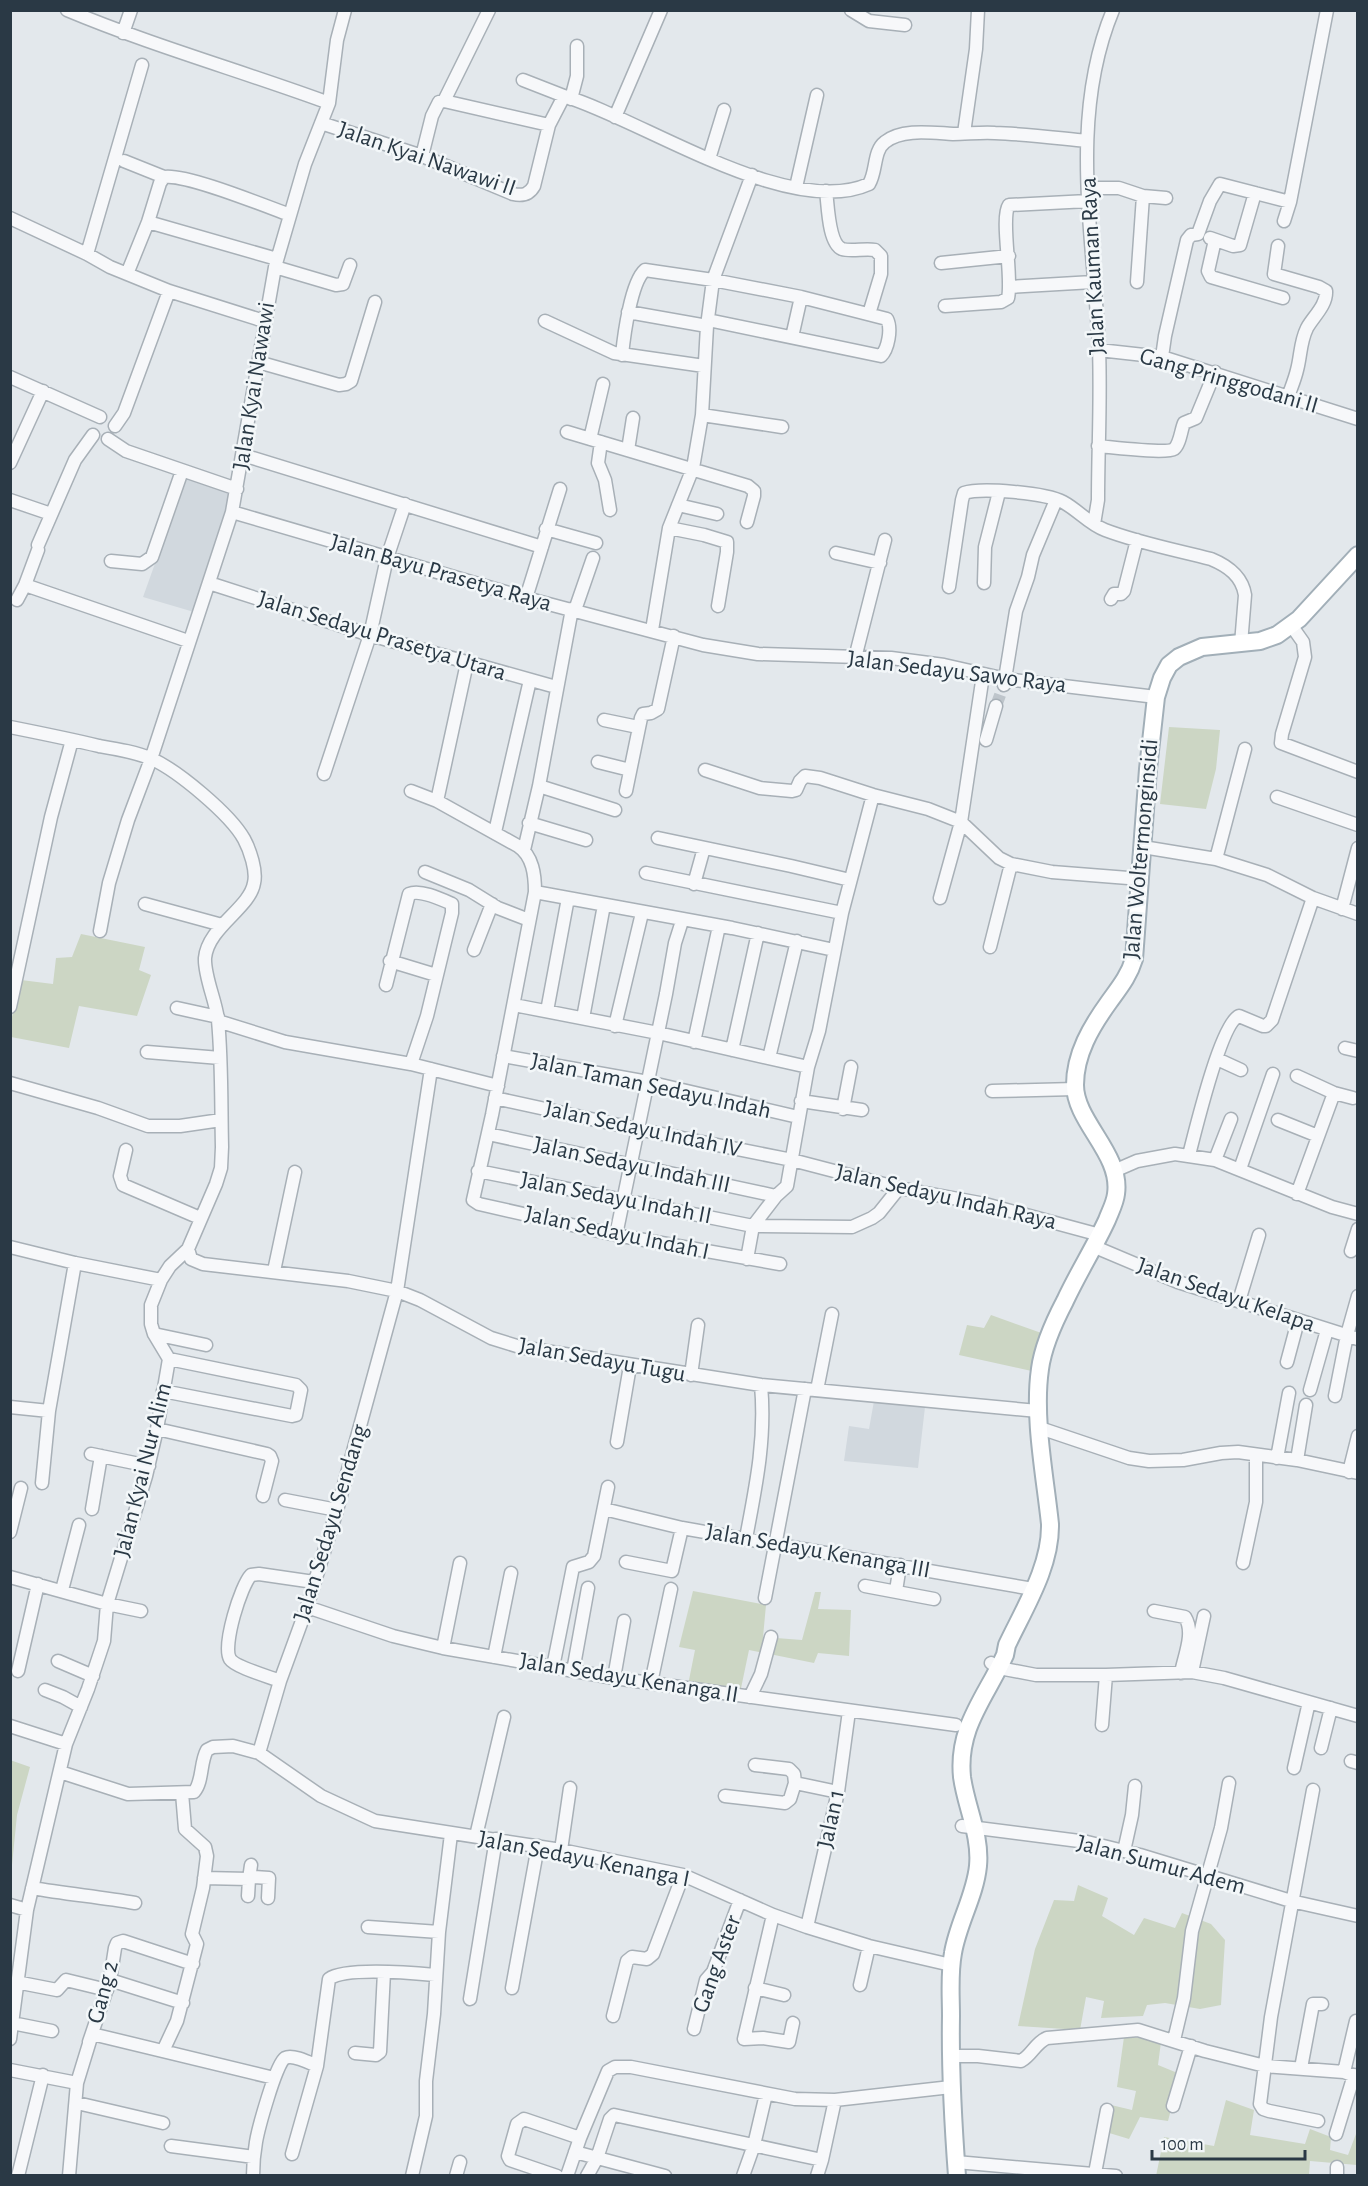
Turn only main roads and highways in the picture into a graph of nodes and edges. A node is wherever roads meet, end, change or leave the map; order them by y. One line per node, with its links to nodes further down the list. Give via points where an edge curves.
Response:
1 (1358, 555): 2 (main road, Jalan Woltermonginsidi, via 1312,606 1277,635 1260,641 1202,647 1179,657 1162,678 1156,697 1148,770 1131,968 1077,1061 1075,1089 1079,1103 1106,1152 1117,1192 1097,1241 1066,1299 1040,1367 1039,1419 1051,1542 1007,1645 997,1652 995,1665)
2 (969, 1710): 3 (main road, Jalan Woltermonginsidi); 3 (main road, Jalan Woltermonginsidi, via 956,1725)
3 (956, 1757): 4 (main road, Jalan Woltermonginsidi, via 969,1855 963,1887 946,1932)
4 (946, 1964): 5 (main road, Jalan Woltermonginsidi); 5 (main road, Jalan Woltermonginsidi, via 950,2056)
5 (946, 2088): 6 (main road, Jalan Woltermonginsidi)
6 (953, 2171)

